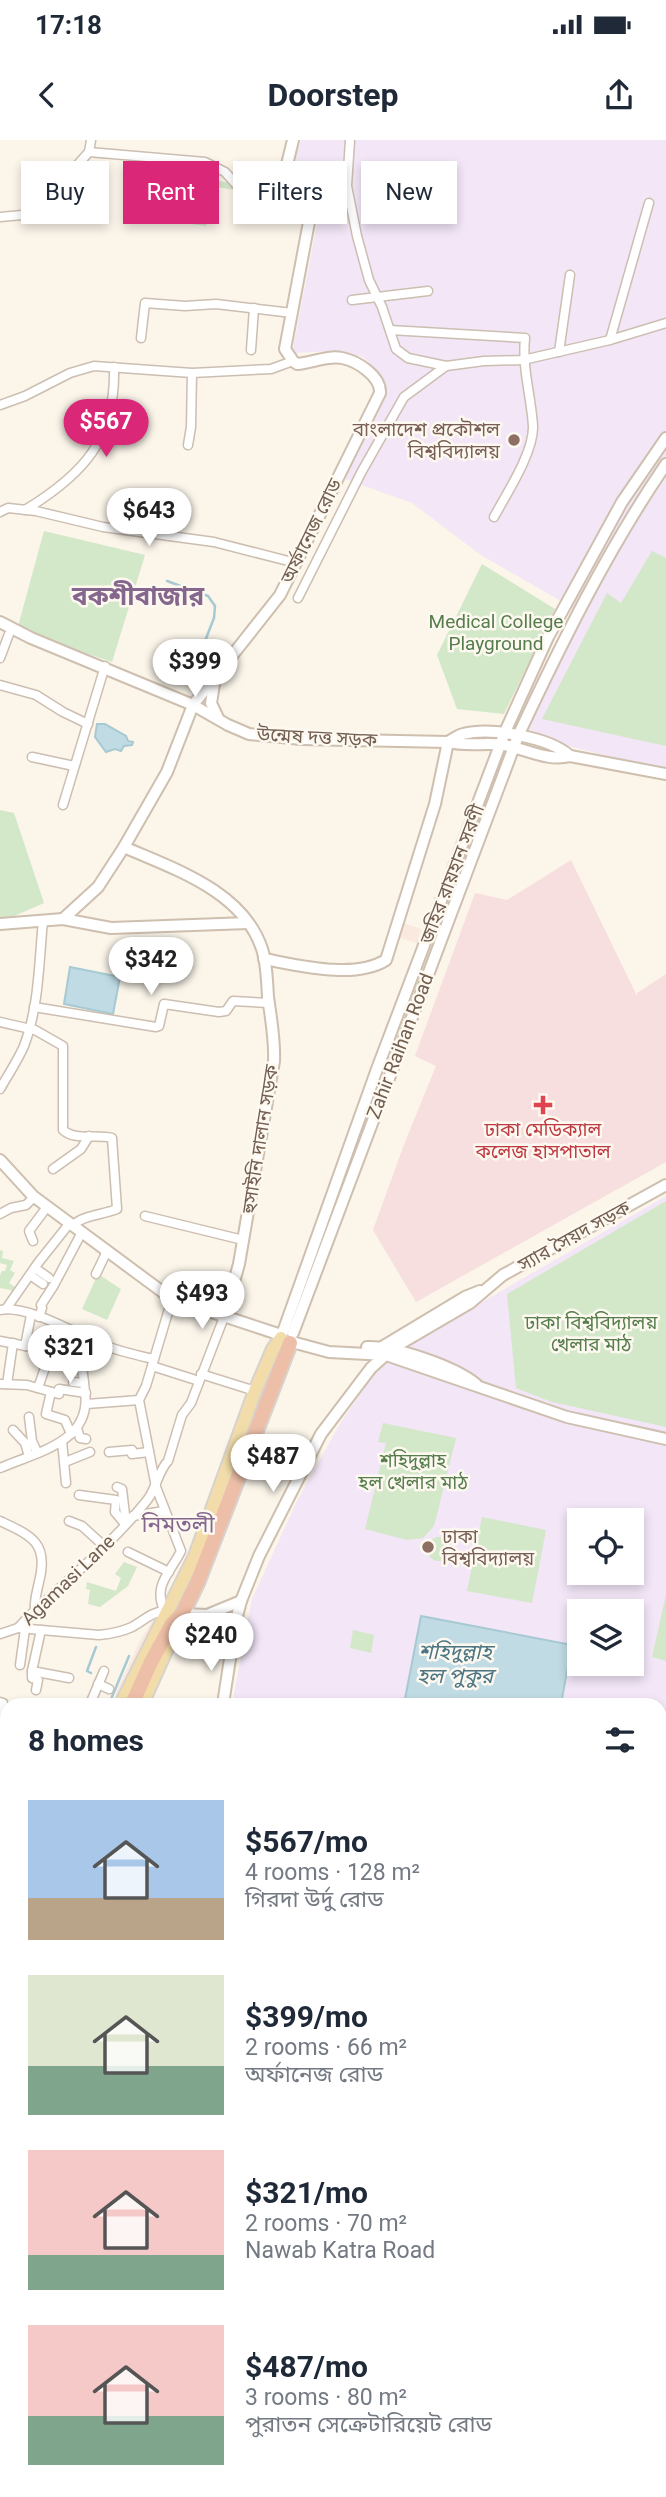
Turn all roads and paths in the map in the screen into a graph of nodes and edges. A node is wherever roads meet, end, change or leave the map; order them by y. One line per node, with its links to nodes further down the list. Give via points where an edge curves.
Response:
1 (91, 140): 4 (street)
2 (293, 140): 5 (main road)
3 (350, 140): 12 (street, via 347,186 366,269)
4 (89, 152): 6 (street, via 205,162); 8 (street, via 33,214)
5 (287, 161)
6 (233, 181)
7 (649, 203): 19 (street)
8 (0, 217)
9 (309, 224): 15 (main road)
10 (570, 275): 21 (street)
11 (428, 291): 12 (street)
12 (378, 298): 13 (street); 17 (street)
13 (352, 300)
14 (254, 308): 15 (street); 18 (street, via 145,303); 20 (street)
15 (292, 313): 23 (main road, via 285,348)
16 (666, 323): 19 (street)
17 (390, 330): 22 (street, via 525,338); 24 (street, via 396,349 408,358)
18 (141, 338)
19 (610, 340): 21 (street)
20 (251, 350)
21 (559, 352): 22 (street)
22 (523, 360): 24 (street); 33 (street, via 533,429 527,453)
23 (293, 361): 26 (street, via 271,369); 34 (main road, অর্ফানেজ রোড, via 342,358 374,375 381,388)
24 (446, 366): 35 (street, via 404,397)
25 (114, 367): 26 (street); 27 (street, via 94,366 71,373); 31 (street, via 113,402 92,454)
26 (192, 373): 29 (street)
27 (0, 405)
28 (666, 438): 45 (main road, জহির রায়হান সরণী, via 622,502 548,637)
29 (188, 445)
30 (666, 464): 46 (main road, Zahir Raihan Road, via 636,508 560,646)
31 (25, 510): 32 (street); 34 (street, via 103,527 214,542)
32 (0, 512)
33 (495, 517)
34 (296, 563): 40 (main road, অর্ফানেজ রোড, via 275,604)
35 (299, 598)
36 (0, 622): 39 (main road, উন্মেষ দত্ত সড়ক)
37 (9, 634): 38 (street)
38 (0, 658)
39 (105, 666): 42 (main road, উন্মেষ দত্ত সড়ক); 44 (street)
40 (218, 675): 42 (main road, অর্ফানেজ রোড); 43 (main road, via 210,696)
41 (0, 685): 44 (street, via 36,695)
42 (193, 705): 43 (main road, উন্মেষ দত্ত সড়ক); 55 (main road, অর্ফানেজ রোড, via 167,772)
43 (219, 719): 47 (main road, উন্মেষ দত্ত সড়ক, via 249,734 277,738)
44 (88, 724): 52 (street)
45 (505, 733): 46 (main road, উন্মেষ দত্ত সড়ক); 47 (main road, উন্মেষ দত্ত সড়ক, via 462,734); 48 (main road, জহির রায়হান সরণী)
46 (518, 736): 49 (main road, Zahir Raihan Road); 50 (main road, উন্মেষ দত্ত সড়ক)
47 (448, 742): 48 (main road, উন্মেষ দত্ত সড়ক); 60 (main road, via 435,804 386,960 343,970)
48 (501, 744): 49 (main road, উন্মেষ দত্ত সড়ক); 85 (main road, জহির রায়হান সরণী, via 377,1069)
49 (514, 747): 50 (main road, উন্মেষ দত্ত সড়ক, via 558,759); 85 (main road, Zahir Raihan Road)
50 (570, 755): 53 (main road)
51 (32, 757): 52 (street)
52 (74, 766): 54 (street)
53 (666, 774)
54 (63, 805)
55 (124, 847): 56 (main road, অর্ফানেজ রোড, via 98,887); 58 (main road, হুসাইনি দালান সড়ক, via 204,885 236,908)
56 (63, 919): 57 (main road); 58 (main road, via 111,928)
57 (43, 920): 59 (main road); 62 (street)
58 (248, 923): 60 (main road, হুসাইনি দালান সড়ক)
59 (0, 924)
60 (264, 959): 61 (main road, হুসাইনি দালান সড়ক)
61 (269, 1003): 62 (street, via 233,1001 226,1011 219,1012 163,1004 156,1027); 76 (main road, হুসাইনি দালান সড়ক, via 274,1061)
62 (34, 1007): 64 (street)
63 (0, 1022): 64 (street)
64 (29, 1029): 65 (street); 66 (street, via 62,1046 63,1130)
65 (0, 1089)
66 (89, 1136): 68 (street, via 81,1149); 75 (street, via 112,1138 117,1209 85,1217)
67 (0, 1160): 70 (main road)
68 (53, 1169)
69 (666, 1185): 89 (main road, স্যার সৈয়দ সড়ক, via 503,1275 470,1303)
70 (34, 1197): 71 (main road); 72 (street, via 26,1205)
71 (47, 1207): 74 (street); 75 (main road)
72 (0, 1214)
73 (145, 1216): 76 (street)
74 (36, 1221)
75 (74, 1227): 77 (main road); 78 (street); 83 (street)
76 (243, 1240): 84 (main road, হুসাইনি দালান সড়ক)
77 (107, 1251): 79 (street); 81 (main road)
78 (32, 1271): 80 (street); 82 (street)
79 (96, 1275)
80 (46, 1281)
81 (172, 1299): 84 (main road); 91 (street)
82 (3, 1310): 83 (street)
83 (35, 1316): 88 (street); 91 (street)
84 (224, 1317): 85 (main road); 92 (street, Agamasi Lane)
85 (287, 1338): 89 (main road); 97 (main road, via 272,1349); 128 (highway)
86 (0, 1341): 87 (street)
87 (13, 1343): 88 (street); 95 (street)
88 (25, 1346): 90 (street)
89 (384, 1351): 106 (main road, via 567,1417); 126 (main road, স্যার সৈয়দ সড়ক, via 321,1434)
90 (50, 1353): 94 (street, via 80,1365); 96 (street)
91 (153, 1362): 92 (street); 100 (street)
92 (200, 1378): 97 (street); 115 (street, Agamasi Lane)
93 (73, 1382): 94 (street)
94 (84, 1383): 99 (street)
95 (4, 1384): 96 (street)
96 (38, 1388): 98 (street)
97 (255, 1391): 124 (main road)
98 (51, 1392): 99 (street); 104 (street, via 46,1414 69,1420)
99 (86, 1393): 101 (street)
100 (139, 1400): 101 (street); 110 (street)
101 (87, 1404): 104 (street, via 83,1421)
102 (29, 1417): 111 (street)
103 (13, 1430): 111 (street)
104 (74, 1431): 105 (street); 107 (street)
105 (86, 1439)
106 (666, 1439)
107 (62, 1441): 111 (street); 112 (street)
108 (90, 1452): 112 (street)
109 (109, 1452): 110 (street)
110 (149, 1452): 115 (street)
111 (33, 1454): 113 (street)
112 (65, 1461): 114 (street)
113 (0, 1468)
114 (66, 1483)
115 (156, 1486): 118 (street); 121 (street, Agamasi Lane)
116 (117, 1487): 121 (street, via 123,1492)
117 (79, 1495): 121 (street, via 116,1500 115,1512)
118 (164, 1511): 121 (street); 124 (street)
119 (0, 1521): 127 (street, via 32,1538 41,1549 43,1566)
120 (69, 1521): 122 (street)
121 (128, 1521): 122 (street, Agamasi Lane)
122 (104, 1546): 127 (street, Agamasi Lane)
123 (128, 1552): 125 (street)
124 (186, 1553): 125 (street); 128 (main road)
125 (169, 1572): 128 (street, via 159,1593)
126 (241, 1601): 128 (main road, via 218,1612); 132 (main road, স্যার সৈয়দ সড়ক)
127 (35, 1610): 129 (street, Agamasi Lane)
128 (175, 1615): 130 (street, via 112,1634); 132 (main road, via 215,1626); 139 (main road); 140 (highway); 141 (main road)
129 (22, 1629): 130 (street); 131 (street, Agamasi Lane); 133 (street)
130 (41, 1630): 135 (street, via 32,1681)
131 (0, 1632)
132 (231, 1646): 142 (main road, স্যার সৈয়দ সড়ক)
133 (20, 1665)
134 (104, 1671): 136 (street)
135 (69, 1678)
136 (98, 1684): 137 (street); 138 (street)
137 (109, 1689)
138 (92, 1698)
139 (125, 1698)
140 (133, 1698)
141 (144, 1698)
142 (224, 1698)
143 (0, 1895): 144 (street)
144 (0, 1906)

